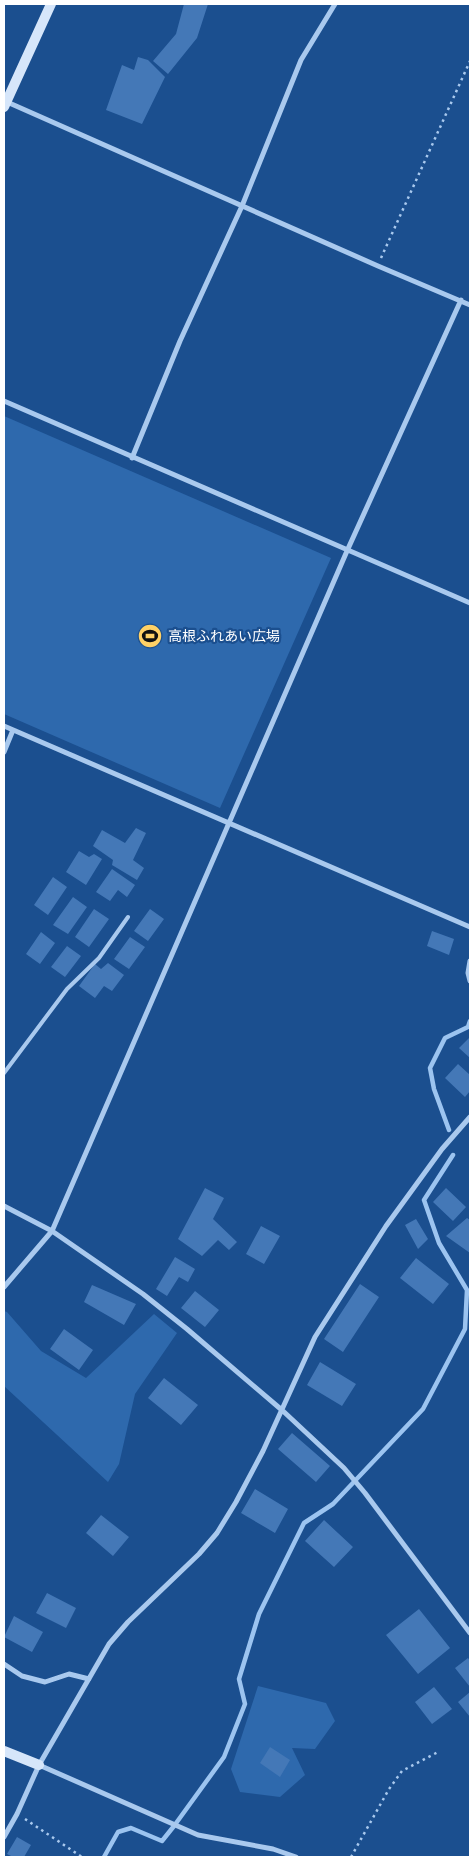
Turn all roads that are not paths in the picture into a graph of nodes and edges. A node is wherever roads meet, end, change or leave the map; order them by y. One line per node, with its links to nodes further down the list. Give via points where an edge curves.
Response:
1 (51, 4): 3 (street)
2 (334, 4): 4 (street, via 301,60)
3 (5, 100): 4 (street)
4 (242, 206): 5 (street); 8 (street, via 180,341)
5 (461, 300): 6 (street); 9 (street)
6 (470, 304)
7 (4, 401): 8 (street)
8 (132, 458): 9 (street)
9 (347, 551): 10 (street); 14 (street)
10 (470, 603)
11 (4, 726): 12 (street)
12 (14, 730): 13 (street); 14 (street)
13 (4, 752)
14 (230, 822): 16 (street); 22 (street)
15 (128, 917): 19 (lane, via 99,958 67,989)
16 (470, 927)
17 (470, 961): 18 (street)
18 (470, 981)
19 (4, 1074)
20 (470, 1117): 24 (street, via 442,1149 386,1226 330,1313 315,1337)
21 (4, 1206): 22 (street)
22 (52, 1231): 23 (street); 24 (street, via 143,1294)
23 (4, 1288)
24 (283, 1410): 25 (street, via 344,1468 365,1493); 27 (street, via 217,1533 128,1622 109,1644)
25 (470, 1633)
26 (4, 1664): 27 (street, via 22,1676 45,1682 69,1674)
27 (88, 1679): 29 (street)
28 (4, 1751): 29 (street)
29 (40, 1766): 30 (street); 31 (street, via 198,1835 273,1849)
30 (4, 1837)
31 (296, 1857)

